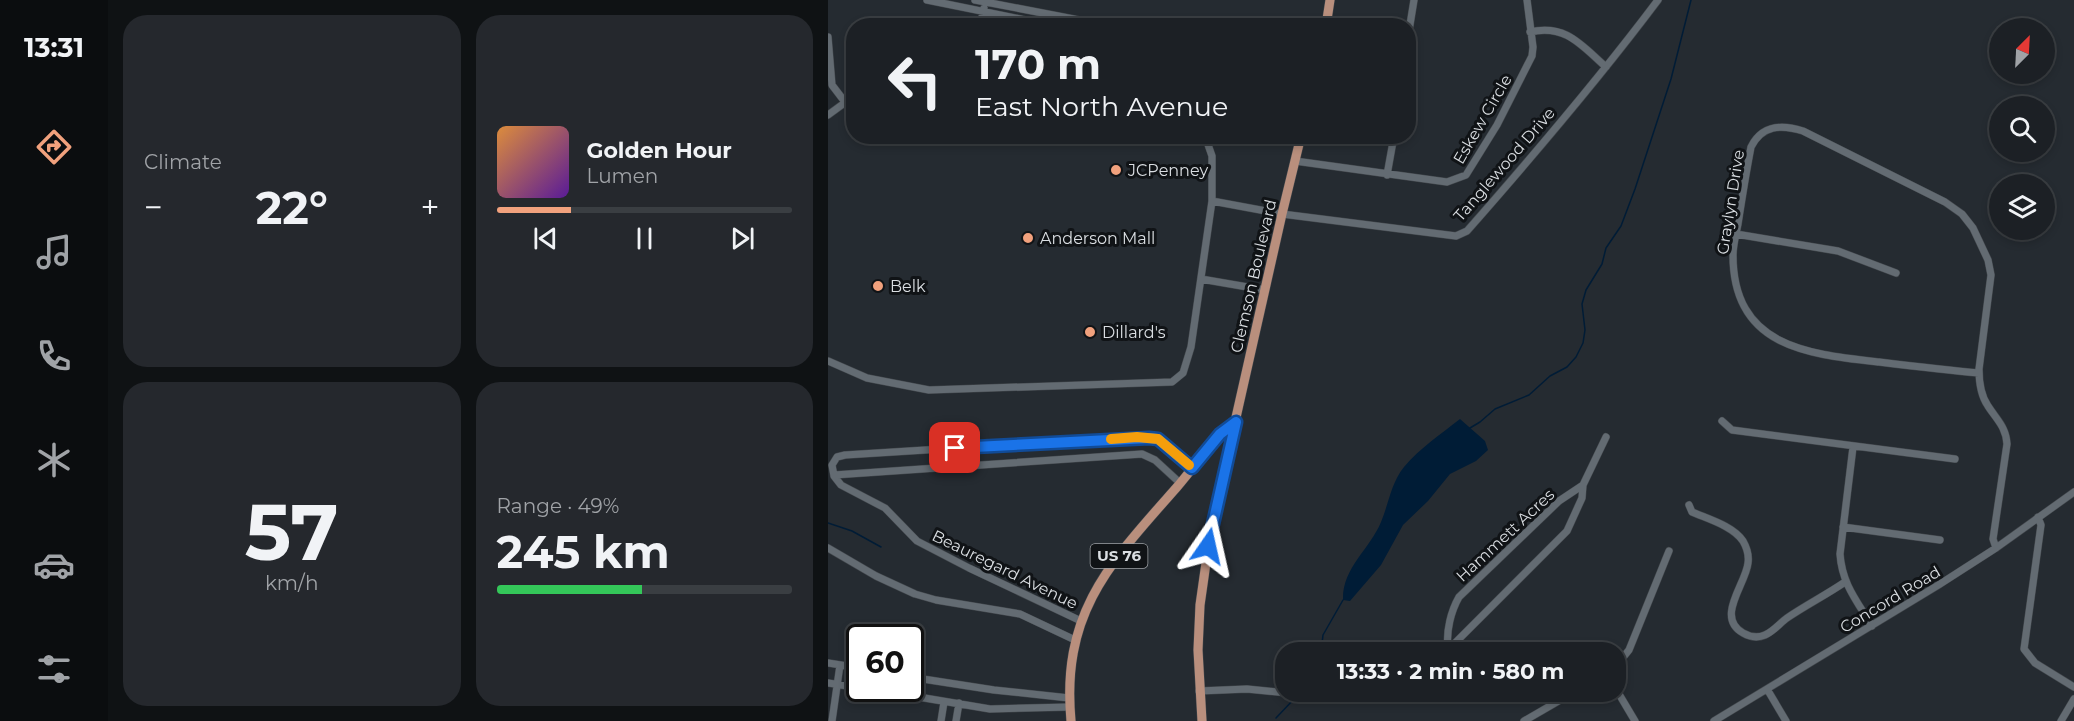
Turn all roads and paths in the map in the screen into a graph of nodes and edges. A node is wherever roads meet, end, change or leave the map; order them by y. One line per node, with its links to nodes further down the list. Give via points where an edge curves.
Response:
1 (927, 0): 8 (street)
2 (975, 0): 7 (street)
3 (1330, 0): 12 (main road)
4 (1414, 0): 13 (street)
5 (1527, 0): 14 (street, Eskew Circle)
6 (1658, 0): 16 (street, Tanglewood Drive)
7 (986, 1): 8 (street); 11 (street)
8 (984, 11): 9 (street); 10 (street)
9 (982, 18)
10 (1017, 18)
11 (1070, 18)
12 (1327, 18)
13 (1411, 18)
14 (1530, 32): 16 (street, via 1557,30 1569,35); 23 (street, Eskew Circle, via 1532,57 1466,175 1447,182)
15 (828, 37): 17 (street, via 832,85)
16 (1606, 66): 25 (street, Tanglewood Drive, via 1467,231 1456,236)
17 (845, 102): 18 (street)
18 (828, 115)
19 (1208, 144): 24 (street, via 1212,156)
20 (1299, 144): 22 (main road, Clemson Boulevard)
21 (1393, 144): 23 (street)
22 (1295, 161): 23 (street, Eskew Circle); 25 (main road, Clemson Boulevard)
23 (1387, 175)
24 (1212, 201): 25 (street, Tanglewood Drive); 28 (street)
25 (1282, 214): 29 (main road, Clemson Boulevard)
26 (1736, 234): 27 (street, via 1838,251); 31 (street, Graylyn Drive, via 1734,273 1742,302 1774,339 1807,352); 31 (street, Graylyn Drive, via 1751,147 1756,137 1776,127 1788,126 1803,132 1945,202 1973,228 1991,275)
27 (1896, 273)
28 (1201, 279): 29 (street); 30 (street, via 1191,347 1183,372 1172,382 929,390 867,378)
29 (1265, 290): 32 (main road, Clemson Boulevard)
30 (828, 361)
31 (1979, 373): 47 (street, Graylyn Drive, via 1986,404 2007,434 1993,539)
32 (1236, 422): 37 (main road, US 76, via 1220,434); 65 (main road, Clemson Boulevard, via 1204,568)
33 (1722, 422): 35 (street, via 1732,430)
34 (1606, 437): 40 (street, Hammett Acres)
35 (1853, 447): 36 (street); 44 (street)
36 (1955, 459)
37 (1192, 468): 38 (street, via 1158,439 1137,437 846,455 837,457 832,465); 39 (main road, US 76)
38 (834, 475): 39 (street, via 1130,453 1147,456); 50 (street, Beauregard Avenue, via 841,484 885,508 917,541)
39 (1180, 483): 50 (main road, US 76, via 1111,566)
40 (1583, 485): 53 (street, Hammett Acres, via 1559,501 1459,597 1453,606); 54 (street, Hammett Acres, via 1582,498 1567,531)
41 (2074, 492): 43 (street, Concord Road)
42 (1689, 505): 49 (street, via 1692,512 1735,533 1746,549 1747,570 1731,615 1744,634 1756,637 1768,633)
43 (2038, 517): 47 (street, Concord Road); 63 (street, via 2041,525 2024,649 2035,663)
44 (1843, 527): 45 (street); 49 (street, via 1840,554)
45 (1940, 540)
46 (828, 548): 52 (street, Beauregard Avenue, via 915,594 1020,614)
47 (1996, 548): 51 (street, Concord Road)
48 (1669, 551): 55 (street)
49 (1845, 582): 51 (street)
50 (1081, 621): 52 (main road, US 76)
51 (1872, 626): 64 (street, Concord Road)
52 (1075, 640): 73 (main road, US 76)
53 (1447, 642)
54 (1456, 642)
55 (1626, 654)
56 (828, 663): 57 (street)
57 (840, 665): 58 (street); 61 (street)
58 (846, 666)
59 (924, 678): 73 (street)
60 (828, 682): 61 (street)
61 (837, 684): 62 (street); 74 (street)
62 (846, 686)
63 (2074, 687)
64 (1767, 689): 81 (street, Concord Road); 82 (street)
65 (1199, 691): 66 (street); 78 (main road, Clemson Boulevard)
66 (1275, 692)
67 (924, 698): 69 (street)
68 (2074, 699): 83 (street)
69 (944, 702): 72 (street); 75 (street)
70 (1557, 702): 79 (street)
71 (1624, 702): 80 (street)
72 (959, 703): 73 (street, via 1005,710); 76 (street)
73 (1069, 703): 77 (main road, US 76)
74 (832, 721)
75 (941, 721)
76 (956, 721)
77 (1071, 721)
78 (1202, 721)
79 (1524, 721)
80 (1635, 721)
81 (1714, 721)
82 (1786, 721)
83 (2061, 721)

